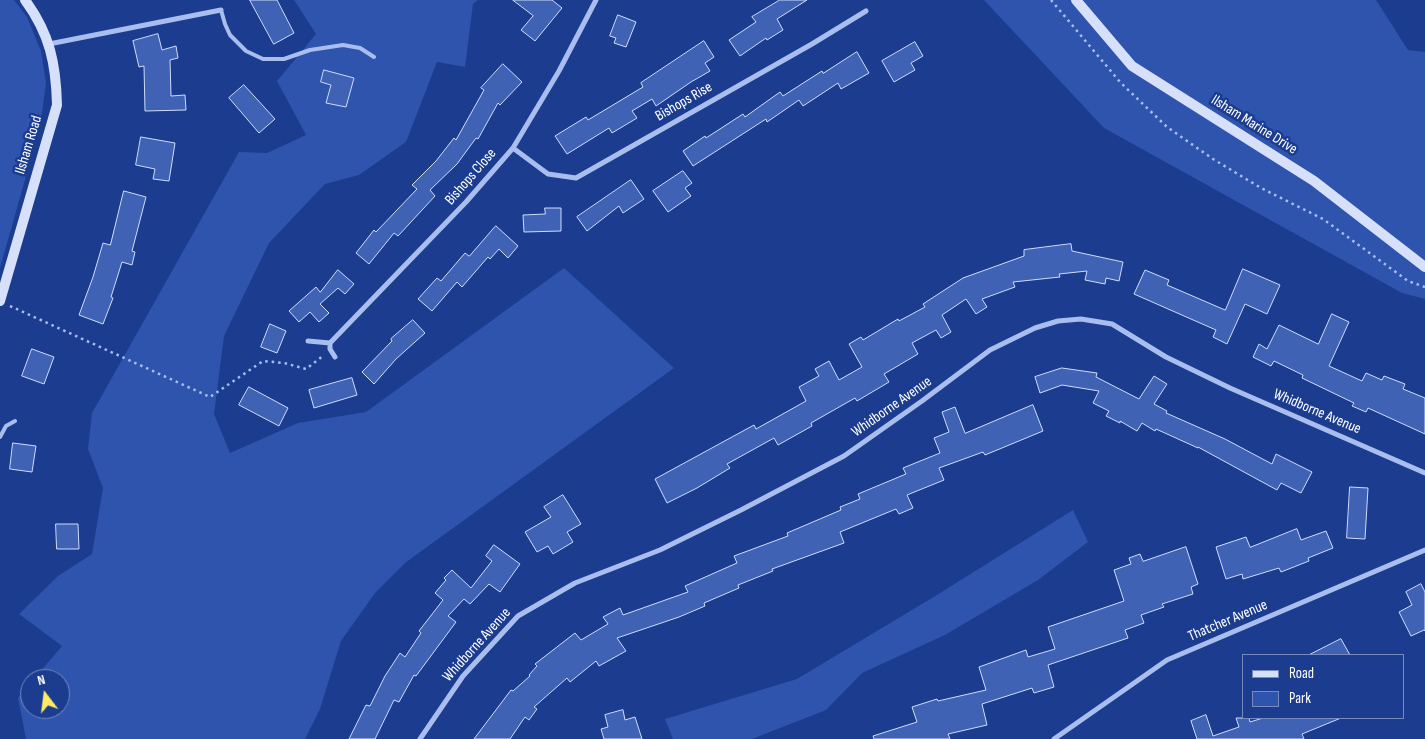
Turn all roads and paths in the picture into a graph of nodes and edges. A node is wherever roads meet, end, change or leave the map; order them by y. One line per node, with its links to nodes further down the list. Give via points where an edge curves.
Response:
1 (25, 0): 7 (street, Ilsham Road)
2 (596, 0): 9 (street, Bishops Close)
3 (1051, 0): 11 (path, via 1120,82 1167,127 1213,160 1324,219 1408,281)
4 (1076, 0): 10 (street, Ilsham Marine Drive, via 1132,66 1314,182)
5 (220, 10): 7 (street); 8 (lane, via 230,35 246,50 263,59 284,59 310,50 343,45 360,48)
6 (866, 11): 9 (street, Bishops Rise, via 576,178 548,174)
7 (49, 44): 12 (street, Ilsham Road, via 56,77 57,105)
8 (374, 57)
9 (513, 148): 14 (street, Bishops Close)
10 (1425, 267)
11 (1425, 287)
12 (4, 303): 14 (path, via 210,397 263,361 306,369)
13 (308, 341): 14 (street)
14 (330, 346): 15 (street)
15 (335, 357)
16 (15, 421): 17 (lane, via 6,426)
17 (0, 437)
18 (1425, 473): 20 (street, Whidborne Avenue, via 1230,388 1112,324 1080,319 1058,321 1035,328 990,350 844,456 660,550 575,583 518,616 463,676)
19 (1425, 550): 21 (street, Thatcher Avenue, via 1167,660)
20 (420, 739)
21 (1054, 739)

